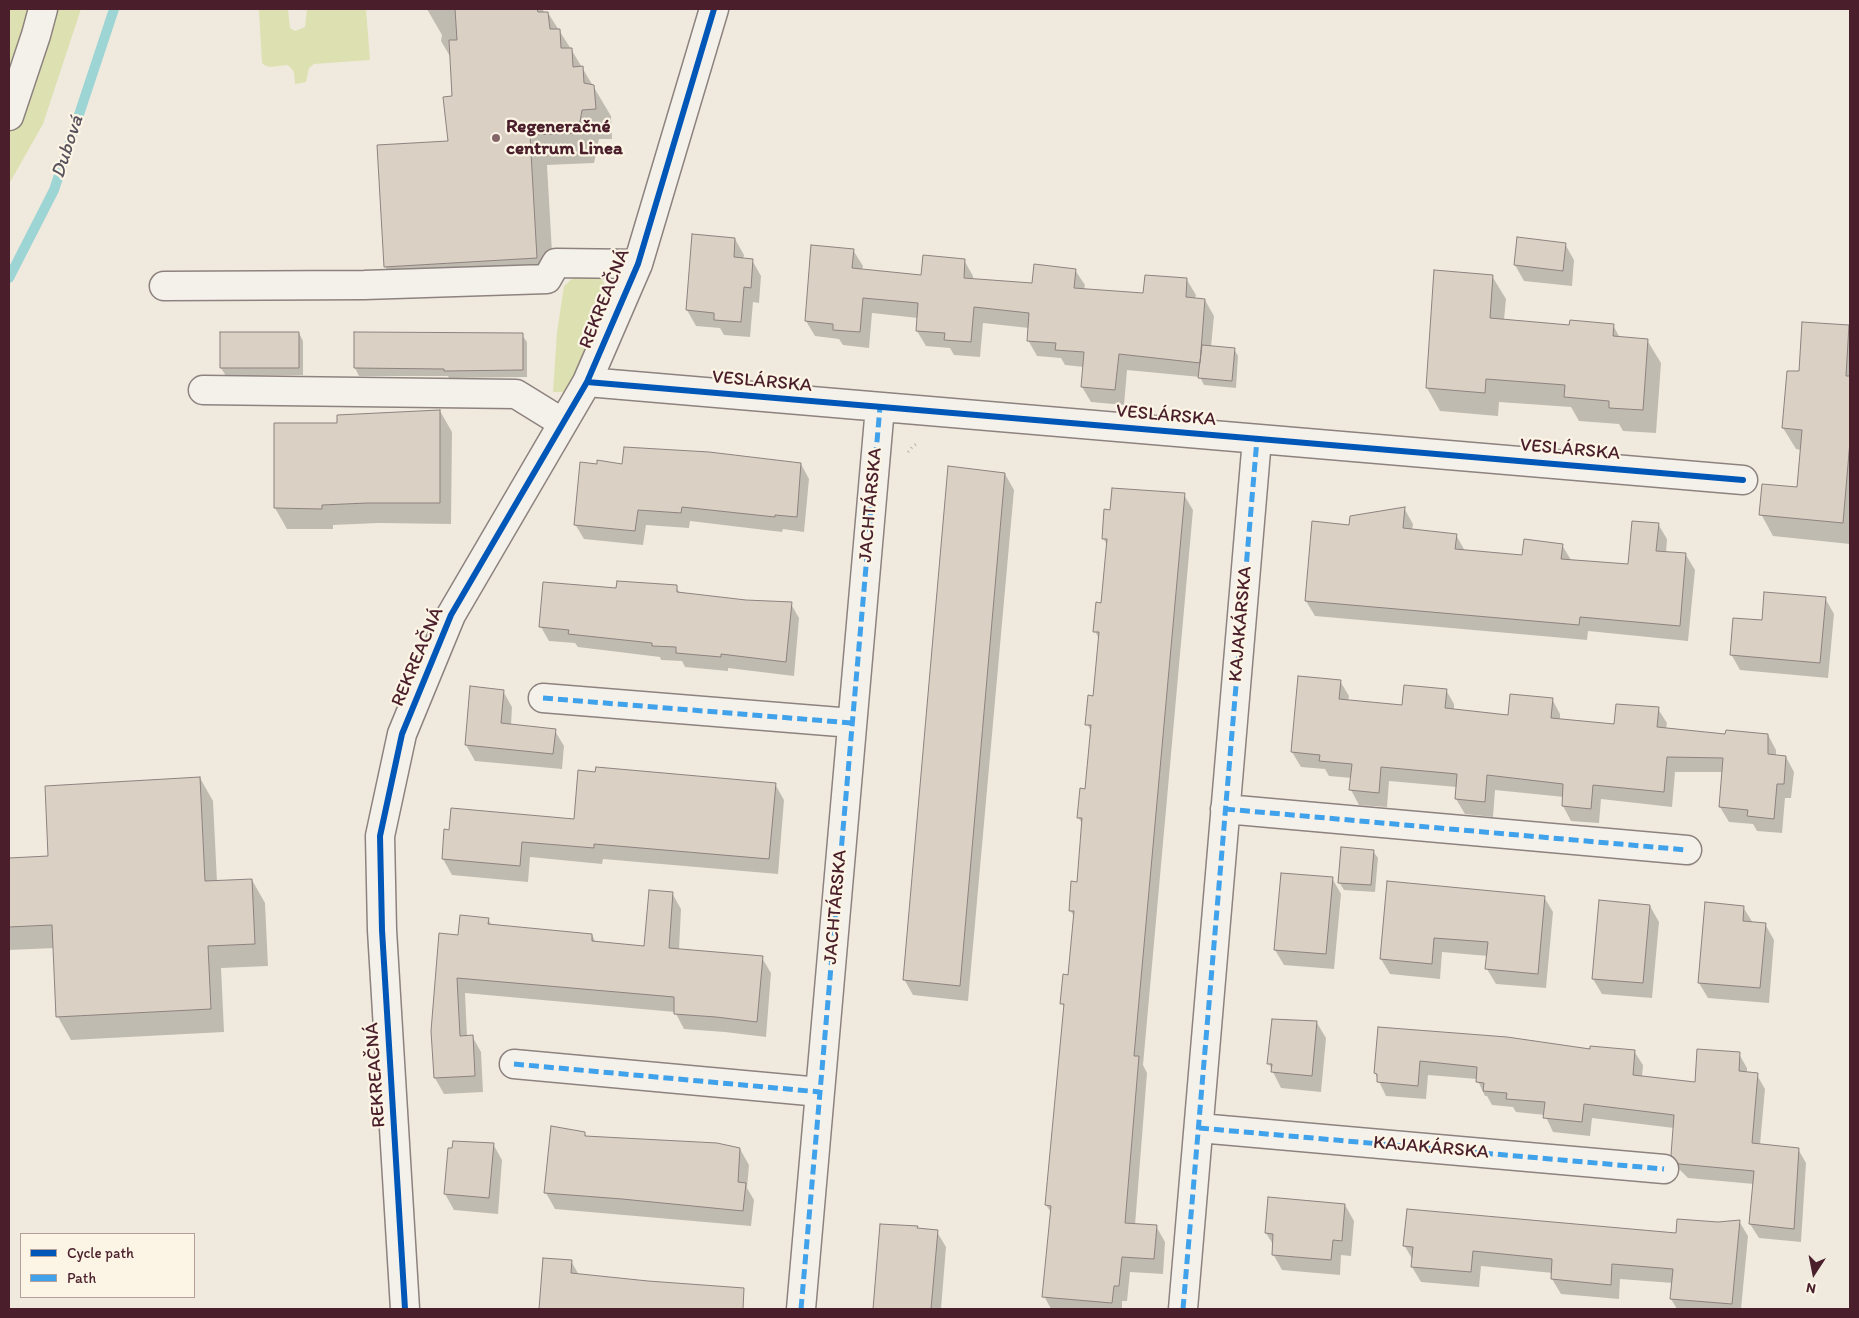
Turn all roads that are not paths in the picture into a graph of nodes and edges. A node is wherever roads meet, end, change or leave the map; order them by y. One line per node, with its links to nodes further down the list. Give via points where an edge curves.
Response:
1 (43, 9): 3 (street)
2 (714, 9): 4 (street, REKREAČNÁ)
3 (9, 116)
4 (638, 264): 5 (street, via 556,263 547,279 364,285); 6 (street, REKREAČNÁ)
5 (164, 286)
6 (587, 382): 8 (street, VESLÁRSKA); 9 (street, REKREAČNÁ)
7 (203, 390): 9 (street, via 516,394)
8 (880, 407): 10 (street, VESLÁRSKA); 13 (street, JACHTÁRSKA)
9 (563, 423): 20 (street, REKREAČNÁ, via 451,616 402,734 380,836 382,930)
10 (1256, 439): 11 (street, VESLÁRSKA); 14 (street, KAJAKÁRSKA)
11 (1743, 480)
12 (544, 698): 13 (street)
13 (852, 723): 17 (street, JACHTÁRSKA)
14 (1225, 810): 15 (street); 18 (street, KAJAKÁRSKA)
15 (1687, 850)
16 (514, 1064): 17 (street)
17 (820, 1092): 21 (street, JACHTÁRSKA)
18 (1199, 1128): 19 (street, KAJAKÁRSKA); 22 (street, KAJAKÁRSKA)
19 (1664, 1169)
20 (405, 1309)
21 (801, 1309)
22 (1183, 1309)

